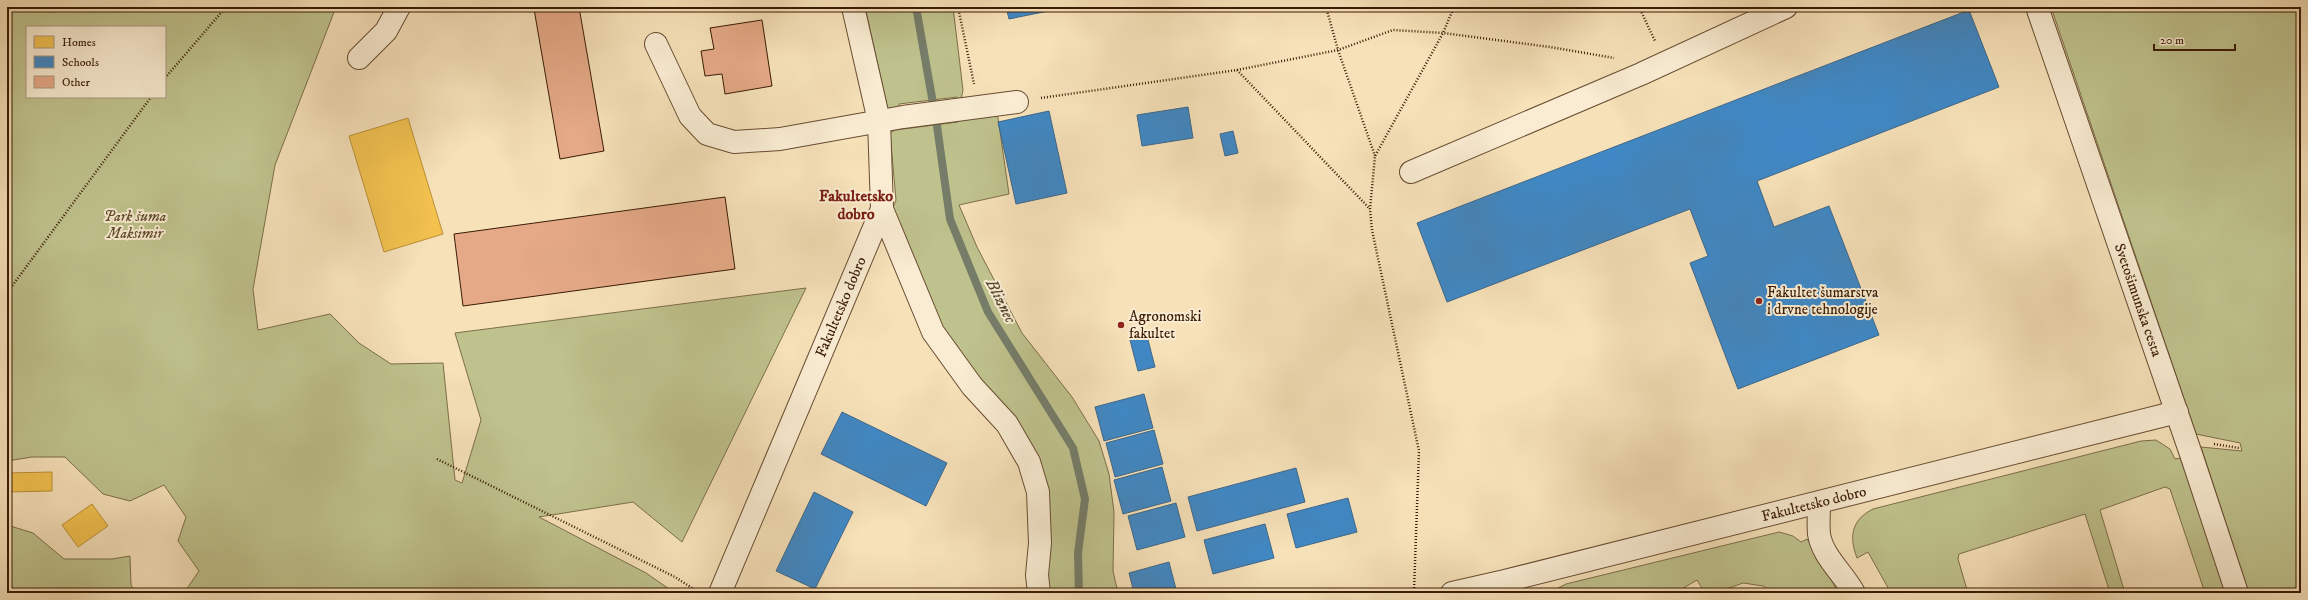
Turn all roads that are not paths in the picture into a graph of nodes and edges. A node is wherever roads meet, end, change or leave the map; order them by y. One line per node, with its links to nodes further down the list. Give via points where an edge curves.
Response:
1 (399, 7): 6 (street, via 386,32)
2 (853, 7): 8 (street, Fakultetsko dobro)
3 (1786, 7): 9 (street, via 1641,74)
4 (2037, 7): 11 (street, Svetošimunska cesta)
5 (656, 44): 8 (street, via 690,116 707,134 734,142 780,139)
6 (359, 58)
7 (1017, 102): 8 (street)
8 (879, 121): 10 (street, Fakultetsko dobro)
9 (1412, 172)
10 (882, 209): 15 (street, Fakultetsko dobro); 16 (street, via 933,332 972,386 1007,424 1029,462 1038,492)
11 (2177, 412): 12 (street, Fakultetsko dobro); 18 (street, Svetošimunska cesta)
12 (1819, 503): 13 (street, via 1819,536 1827,554); 14 (street, Fakultetsko dobro)
13 (1850, 586)
14 (1506, 587): 17 (street, Fakultetsko dobro)
15 (720, 593)
16 (1039, 593)
17 (1452, 593)
18 (2237, 593)

